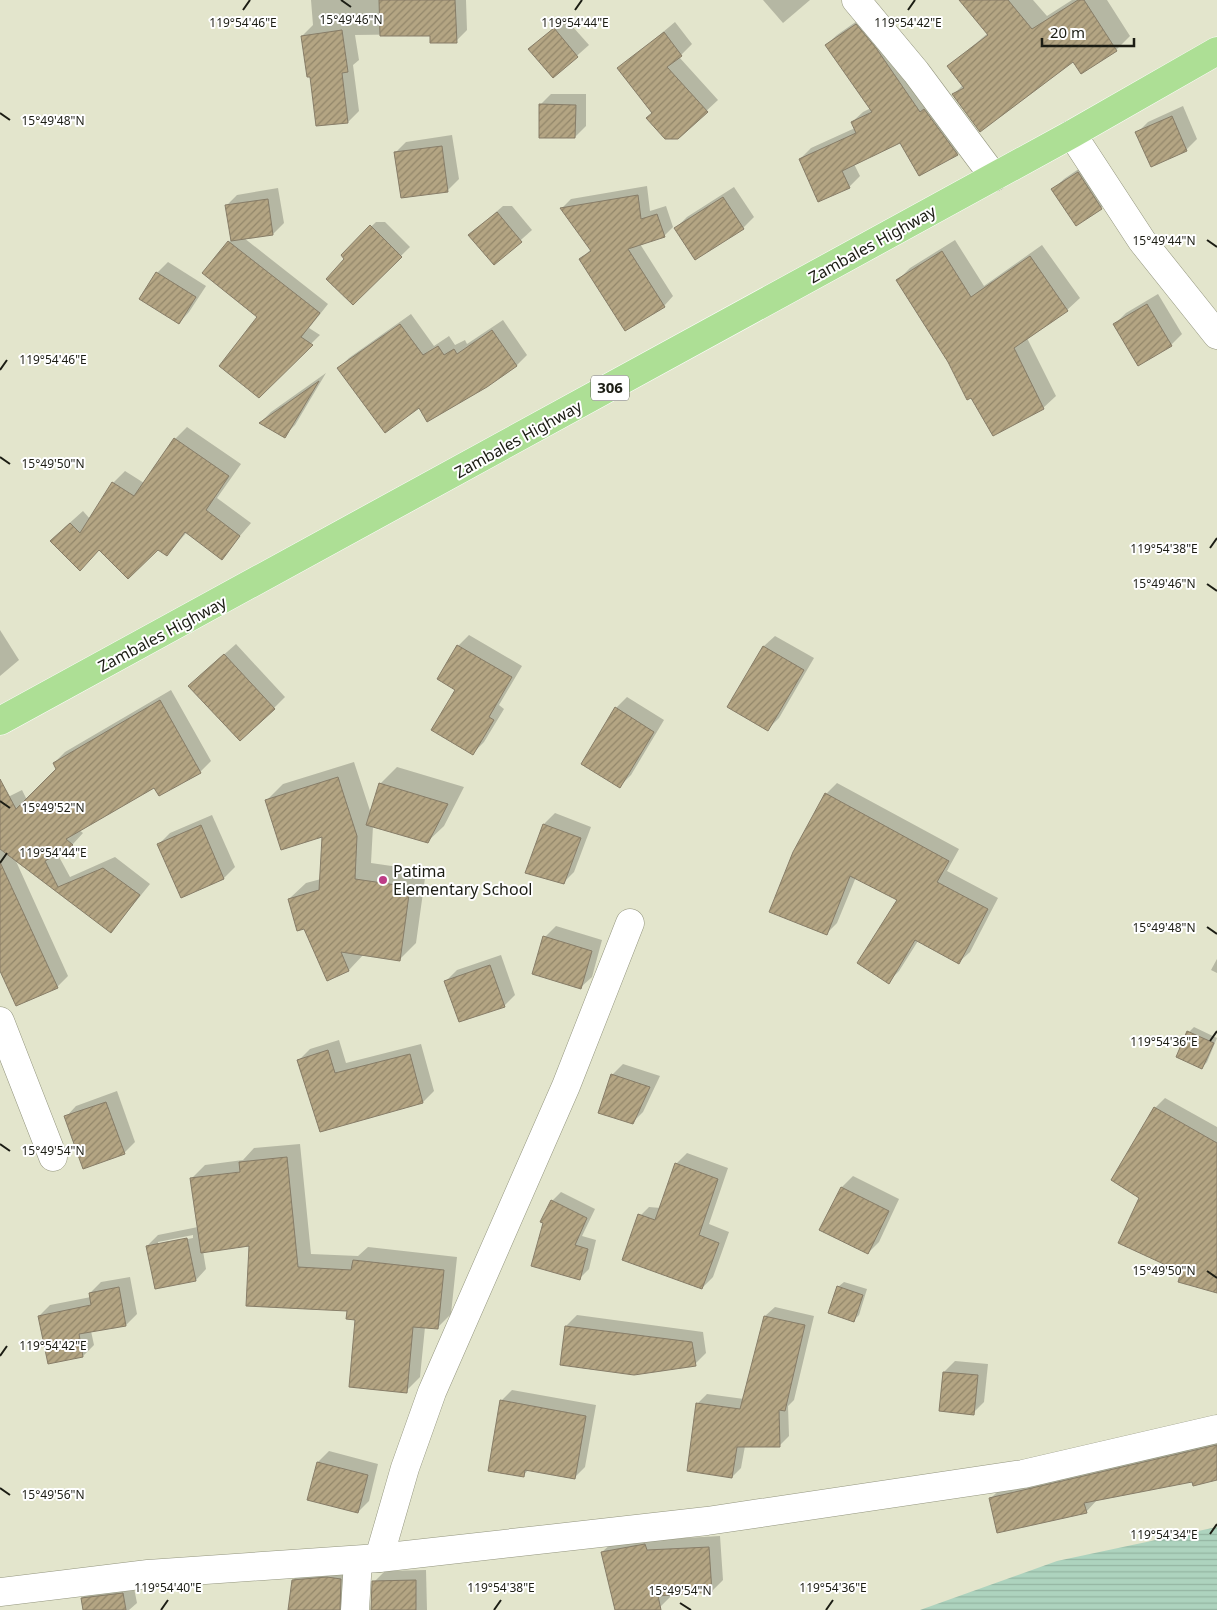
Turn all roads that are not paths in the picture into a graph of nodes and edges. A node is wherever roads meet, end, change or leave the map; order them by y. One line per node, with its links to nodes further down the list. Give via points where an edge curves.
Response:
1 (856, 0): 4 (street, via 926,85)
2 (1217, 51): 3 (main road, Zambales Highway / 306)
3 (1072, 134): 4 (main road, Zambales Highway / 306); 5 (street, via 1142,241)
4 (994, 177): 6 (main road, Zambales Highway / 306)
5 (1217, 335)
6 (0, 722)
7 (630, 923): 11 (street, via 566,1086 432,1392)
8 (0, 1021): 9 (street)
9 (53, 1156)
10 (1217, 1429): 11 (street, via 1024,1474 707,1521)
11 (369, 1559): 12 (street, via 148,1574); 13 (street)
12 (0, 1592)
13 (355, 1610)

